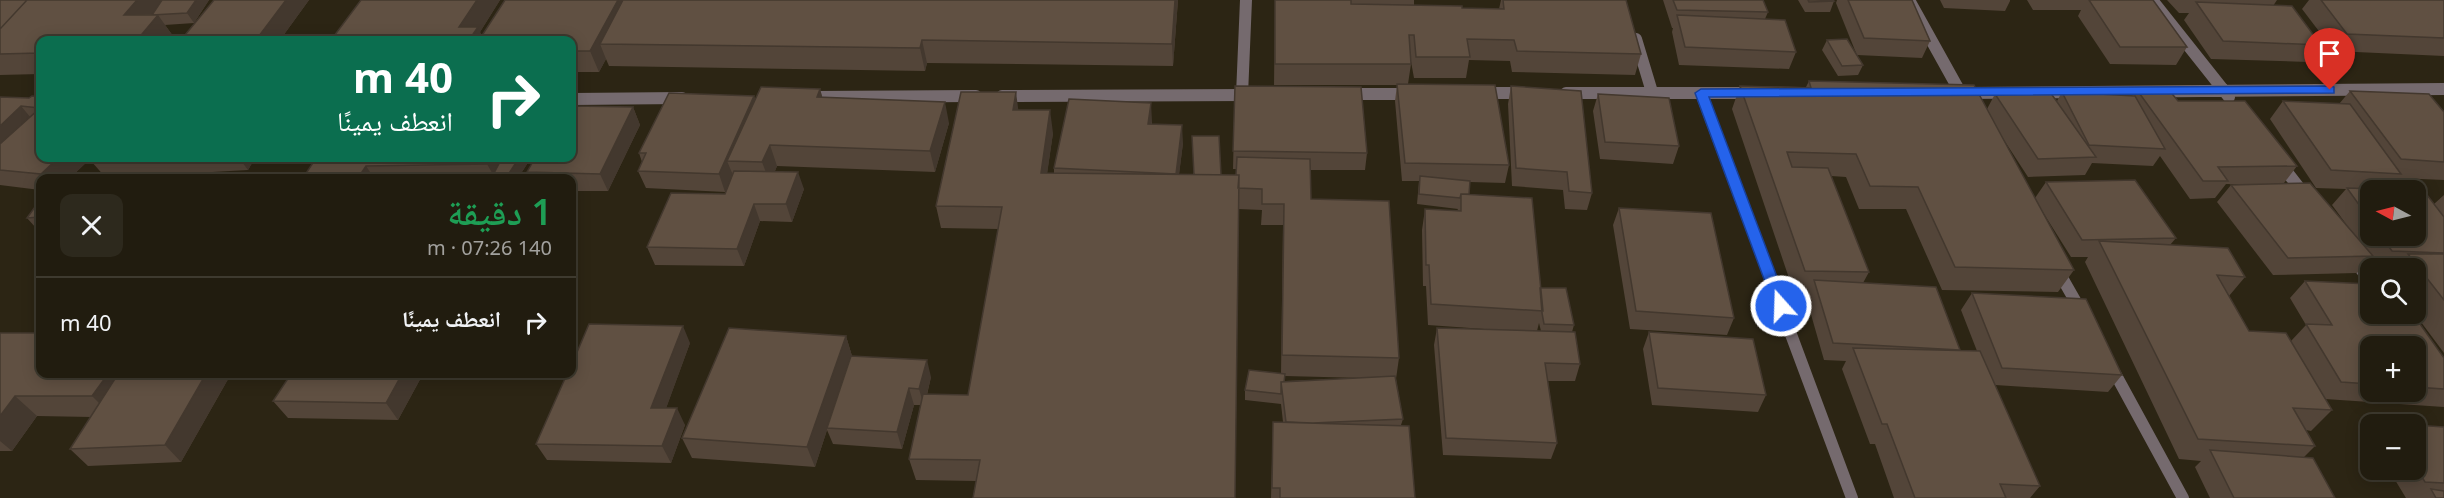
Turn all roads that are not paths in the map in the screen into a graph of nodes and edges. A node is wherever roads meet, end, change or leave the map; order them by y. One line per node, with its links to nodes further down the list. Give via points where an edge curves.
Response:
1 (1246, 0): 16 (street)
2 (1909, 0): 13 (street)
3 (2152, 0): 7 (street)
4 (1633, 31): 6 (street)
5 (2438, 89): 7 (street); 21 (street)
6 (1652, 92): 10 (street); 11 (street)
7 (2225, 92): 13 (street); 22 (street)
8 (1465, 93): 9 (street)
9 (1535, 93)
10 (1559, 93)
11 (1701, 93): 12 (street); 31 (street)
12 (1760, 93)
13 (1955, 93): 23 (street)
14 (1336, 94): 15 (street)
15 (1418, 94)
16 (1242, 95): 17 (street); 18 (street)
17 (1266, 95)
18 (799, 97)
19 (691, 98): 20 (street)
20 (576, 99)
21 (2444, 102)
22 (2240, 111)
23 (1972, 114)
24 (2269, 149): 25 (street)
25 (2312, 206)
26 (2341, 243): 28 (street)
27 (2052, 259): 29 (street)
28 (2360, 268)
29 (2086, 322)
30 (2103, 353): 32 (street)
31 (1852, 498)
32 (2183, 498)

